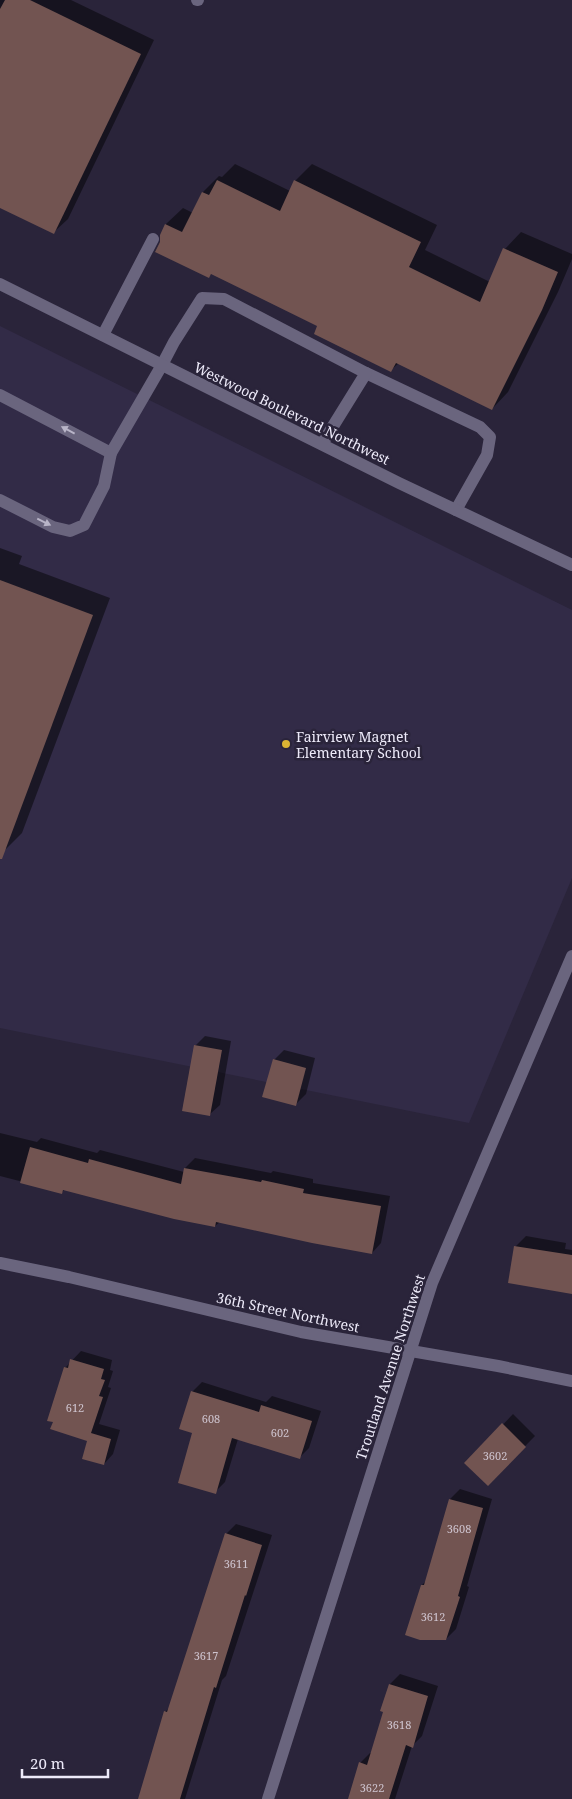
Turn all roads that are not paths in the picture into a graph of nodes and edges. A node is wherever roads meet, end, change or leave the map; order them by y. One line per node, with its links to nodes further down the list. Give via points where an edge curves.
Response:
1 (153, 239): 3 (street)
2 (0, 284): 3 (street, Westwood Boulevard Northwest)
3 (103, 335): 4 (street, Westwood Boulevard Northwest)
4 (162, 365): 5 (street, via 202,298 224,299); 7 (street, Westwood Boulevard Northwest); 8 (street)
5 (366, 373): 7 (street); 10 (street, via 480,427 490,437 487,455)
6 (0, 395): 8 (street, one-way to 6)
7 (322, 444): 10 (street, Westwood Boulevard Northwest)
8 (111, 453): 9 (street, one-way to 8, via 53,527 70,531 84,525 104,486)
9 (0, 500)
10 (456, 510): 11 (street, Westwood Boulevard Northwest)
11 (572, 566)
12 (572, 956): 14 (street, Troutland Avenue Northwest, via 432,1282)
13 (0, 1263): 14 (street, 36th Street Northwest, via 301,1332)
14 (410, 1351): 15 (street, 36th Street Northwest); 16 (street, Troutland Avenue Northwest)
15 (572, 1381)
16 (268, 1799)

